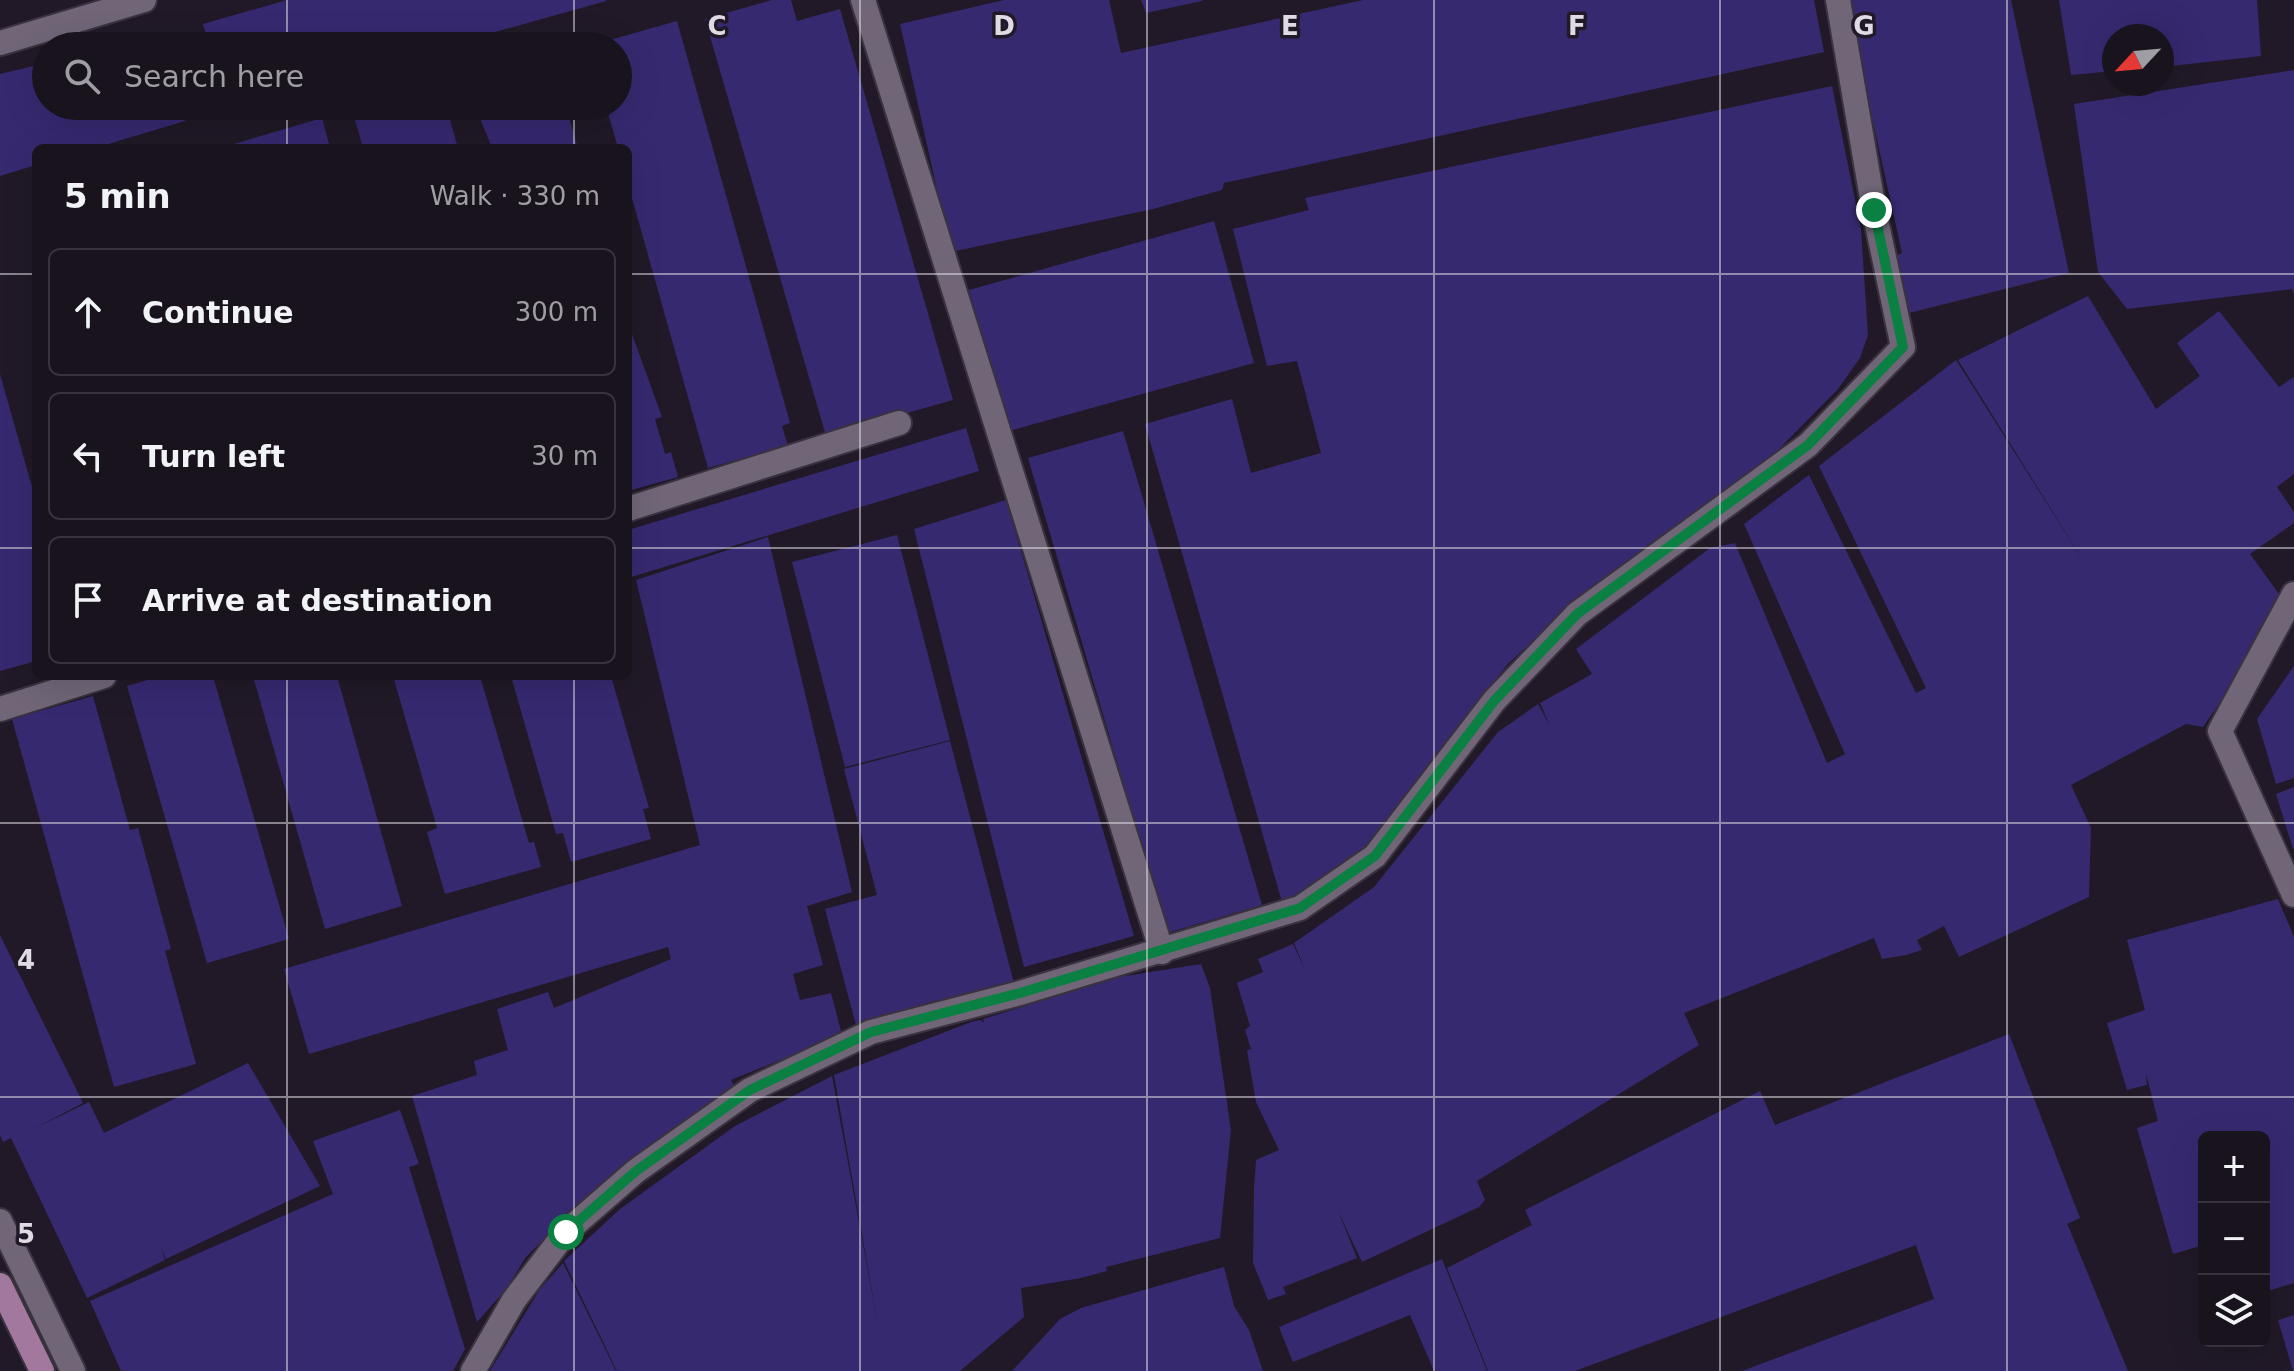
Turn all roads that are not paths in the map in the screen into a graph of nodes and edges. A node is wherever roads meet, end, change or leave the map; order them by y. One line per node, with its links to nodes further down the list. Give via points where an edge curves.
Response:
1 (144, 0): 4 (street)
2 (863, 0): 13 (street)
3 (1838, 0): 13 (street, via 1903,347 1808,445 1577,614 1494,701 1375,856 1300,908)
4 (37, 32)
5 (32, 33): 6 (street)
6 (0, 43)
7 (899, 423): 8 (street)
8 (632, 508)
9 (2294, 594): 12 (street, via 2220,731)
10 (91, 680): 11 (street)
11 (0, 709)
12 (2294, 895)
13 (1162, 952): 18 (street, via 871,1032 750,1090 636,1171 566,1232 514,1300)
14 (0, 1221): 17 (street)
15 (0, 1285): 16 (main road)
16 (42, 1371)
17 (73, 1371)
18 (473, 1371)

